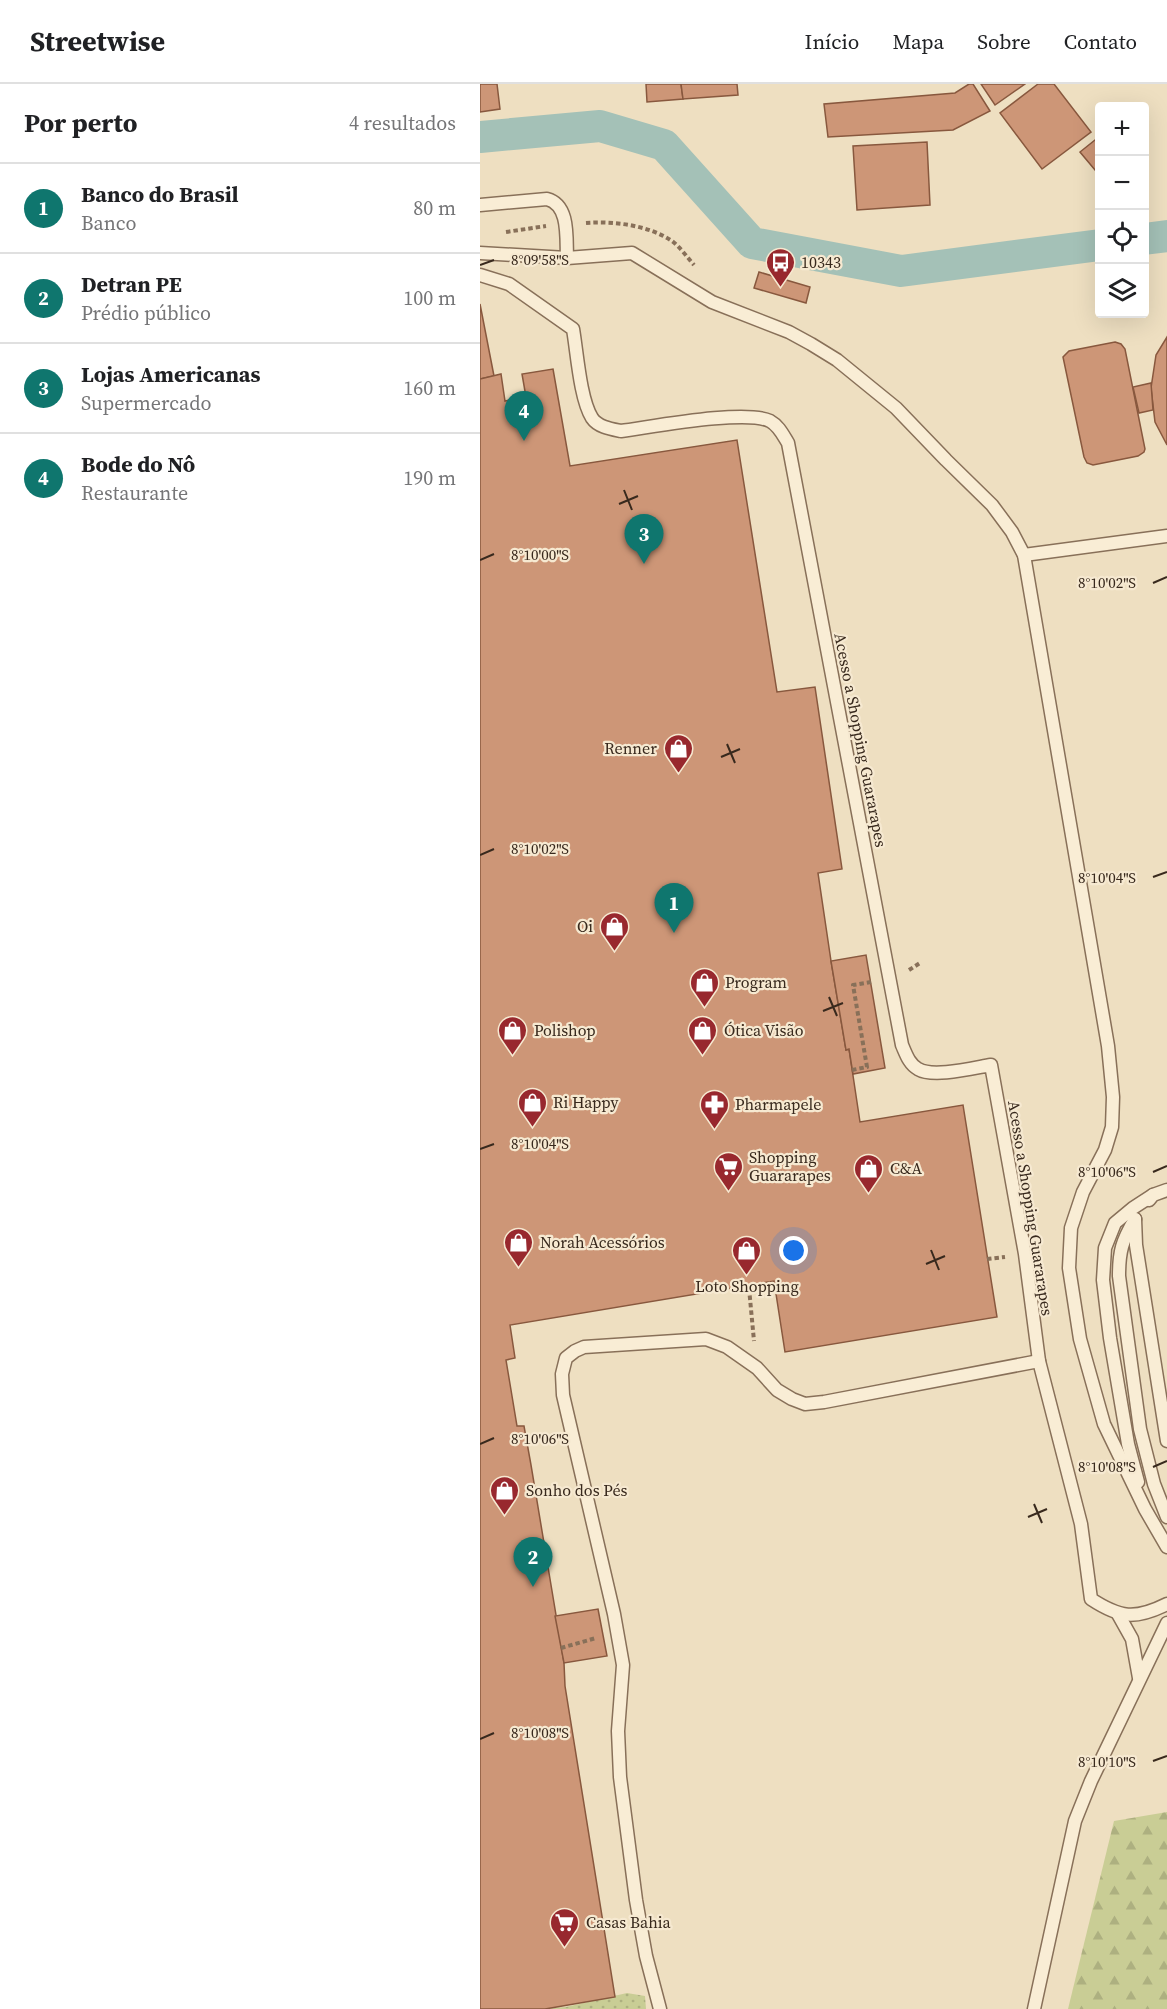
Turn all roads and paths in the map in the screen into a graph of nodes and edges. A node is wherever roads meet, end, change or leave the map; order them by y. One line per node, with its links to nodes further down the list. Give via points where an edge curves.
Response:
1 (481, 206): 3 (lane, via 555,201 565,224)
2 (480, 253): 3 (lane, Acesso a Shopping Guararapes)
3 (567, 258): 6 (lane, Acesso a Shopping Guararapes, via 632,253 712,302 789,332 837,360 896,408 992,505)
4 (484, 275): 11 (lane, Acesso a Shopping Guararapes, via 509,284 573,329 582,390 592,419 607,429 621,431 731,417 758,418 780,429 788,443 902,1045 918,1070 932,1073 991,1065 1025,1254)
5 (1166, 537): 6 (lane)
6 (1024, 555): 14 (lane, Acesso a Shopping Guararapes, via 1108,1046 1113,1097 1112,1127 1105,1150 1083,1192 1071,1228 1070,1268 1080,1339 1093,1390 1104,1425)
7 (1167, 1190): 8 (lane)
8 (1153, 1195): 9 (lane); 14 (lane, via 1115,1223 1105,1248 1103,1280 1128,1444)
9 (1135, 1219): 13 (lane); 15 (lane, via 1122,1240 1119,1276 1140,1429)
10 (749, 1288): 12 (path)
11 (1039, 1361): 12 (lane, via 805,1404 777,1390); 18 (lane, Acesso a Shopping Guararapes, via 1081,1524 1091,1599)
12 (757, 1368): 20 (lane, via 727,1347 706,1339 596,1345 566,1358 563,1395)
13 (1167, 1441)
14 (1145, 1509): 16 (lane, Acesso a Shopping Guararapes)
15 (1167, 1517)
16 (1167, 1547)
17 (1167, 1605): 18 (lane, via 1135,1615)
18 (1118, 1614): 22 (lane, via 1132,1639)
19 (1167, 1623): 22 (lane)
20 (617, 1631): 21 (path); 23 (lane, via 623,1672 618,1731 620,1777 636,1900)
21 (561, 1648)
22 (1139, 1678): 24 (lane, via 1075,1821)
23 (660, 2009)
24 (1034, 2009)

